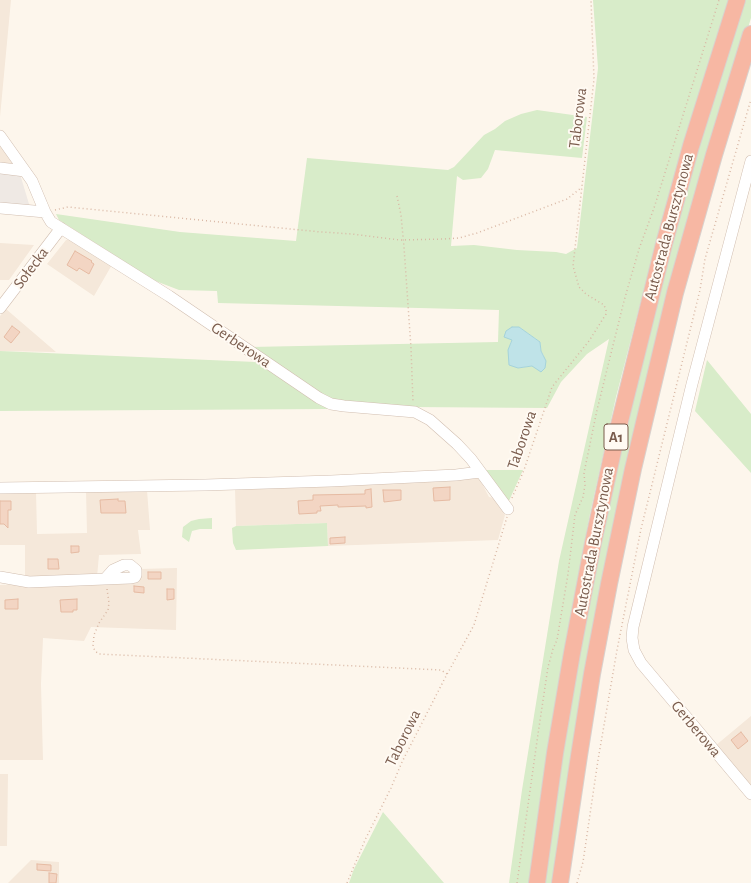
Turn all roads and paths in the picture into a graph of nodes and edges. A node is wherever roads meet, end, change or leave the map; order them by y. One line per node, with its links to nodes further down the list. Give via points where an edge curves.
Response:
1 (591, 0): 10 (path, Taborowa, via 594,79)
2 (719, 0): 26 (path, via 634,267 597,410 584,473 585,485 576,515 557,640 548,667)
3 (737, 0): 27 (highway, Autostrada Bursztynowa / A1, via 664,244 616,437 572,653)
4 (751, 34): 28 (highway, Autostrada Bursztynowa / A1, via 675,293 633,469 592,674)
5 (751, 99): 29 (path, via 705,259 699,297 641,529 614,665 583,862)
6 (0, 136): 9 (street, Gerberowa)
7 (751, 161): 24 (street, Gerberowa, via 692,384 632,638 634,650 642,663)
8 (0, 168): 9 (street)
9 (25, 171): 13 (street, Gerberowa, via 32,181)
10 (581, 188): 15 (path, via 566,199 460,238); 20 (path, Taborowa, via 573,266 575,278 586,294 604,305 606,314 589,341 552,387)
11 (397, 196): 15 (path)
12 (0, 208): 13 (street)
13 (45, 213): 14 (street, Gerberowa, via 51,222); 15 (path, via 68,207)
14 (61, 228): 16 (street, Sołecka); 17 (street, Gerberowa, via 169,296 331,404)
15 (404, 240): 17 (path)
16 (0, 308)
17 (413, 412): 18 (street, Gerberowa, via 430,420 457,444)
18 (480, 472): 19 (street, via 205,486); 20 (street, Gerberowa)
19 (0, 488)
20 (508, 509): 23 (path, Taborowa, via 474,625)
21 (0, 577): 22 (street, via 30,582)
22 (105, 579): 23 (path, via 108,610 98,623 94,635 95,651 99,654 441,670)
23 (447, 674): 25 (path, Taborowa, via 402,762)
24 (751, 794)
25 (347, 883)
26 (517, 883)
27 (537, 883)
28 (560, 883)
29 (577, 883)

